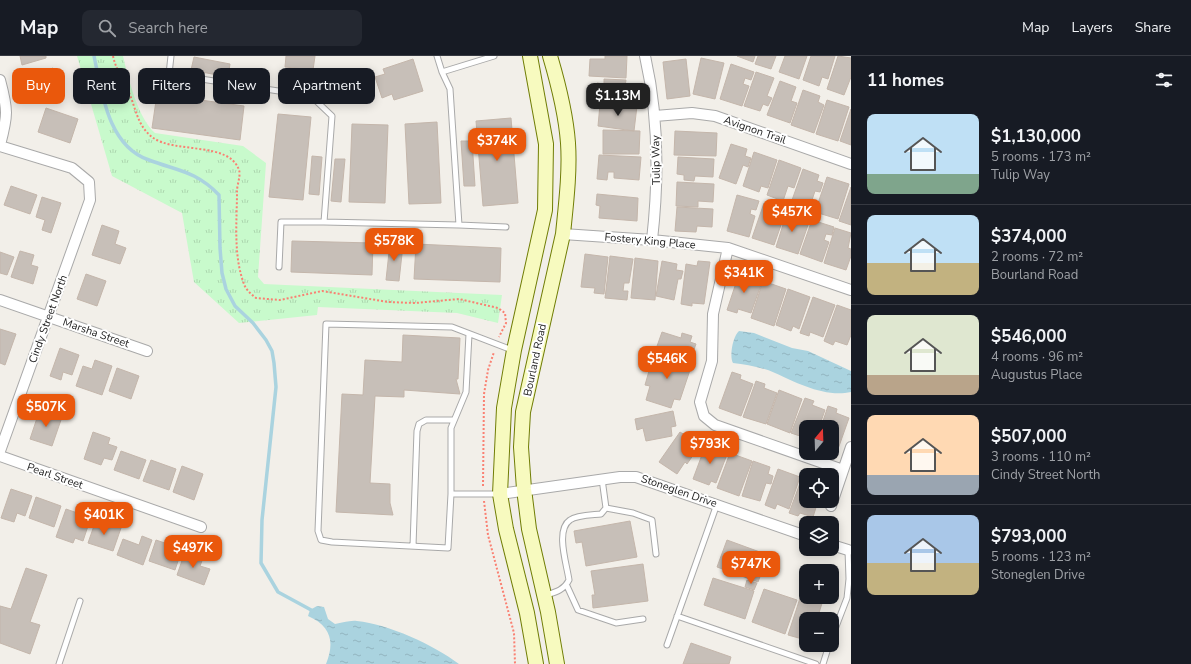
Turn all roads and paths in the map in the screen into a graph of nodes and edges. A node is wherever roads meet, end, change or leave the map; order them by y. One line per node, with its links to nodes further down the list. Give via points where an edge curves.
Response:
1 (171, 56): 12 (lane, via 169,74 311,96 332,116)
2 (437, 56): 7 (lane)
3 (494, 56): 7 (lane)
4 (530, 56): 23 (main road, Bourland Road, via 546,144 544,210)
5 (550, 56): 15 (main road, Bourland Road, via 568,142 566,207)
6 (644, 56): 9 (street, Tulip Way)
7 (442, 72): 13 (lane, via 450,89)
8 (0, 80): 10 (street, via 7,117)
9 (655, 116): 11 (street, Avignon Trail, via 692,113 715,116); 16 (street, Tulip Way, via 657,182)
10 (0, 145): 21 (street, Cindy Street North, via 72,168 85,177 90,186 90,200 85,218)
11 (851, 164)
12 (324, 222): 13 (lane); 18 (lane, via 281,222)
13 (459, 225): 14 (lane)
14 (506, 227)
15 (562, 234): 16 (street, Fostery King Place); 32 (main road, Bourland Road, via 524,412 521,447)
16 (652, 240): 17 (street, Fostery King Place)
17 (728, 248): 19 (street, Fostery King Place); 29 (street, via 713,314 713,352 710,370 700,402 704,416 715,425)
18 (279, 267)
19 (851, 290)
20 (0, 300): 21 (street, Marsha Street)
21 (49, 316): 24 (street, Marsha Street); 27 (street, Cindy Street North)
22 (469, 334): 23 (lane); 25 (lane, via 466,392); 39 (lane, via 452,327 326,324 318,531 321,540)
23 (514, 350): 34 (main road, Bourland Road, via 504,408)
24 (147, 351)
25 (454, 420): 33 (lane, via 450,428); 39 (lane, via 426,420 419,424)
26 (851, 447): 29 (street)
27 (0, 451)
28 (0, 456): 37 (street, Pearl Street)
29 (843, 470): 31 (street)
30 (602, 479): 32 (street, Stoneglen Drive); 35 (street, Stoneglen Drive, via 628,476 644,479); 36 (lane)
31 (839, 482)
32 (524, 489): 34 (street, Stoneglen Drive); 44 (main road, Bourland Road, via 529,529)
33 (451, 494): 34 (lane); 39 (lane, via 448,548)
34 (500, 494): 52 (main road, Bourland Road)
35 (717, 504): 38 (street, Stoneglen Drive); 46 (lane)
36 (606, 508): 42 (lane, via 652,520); 43 (lane, via 601,514 571,519 565,525 562,536 570,580)
37 (201, 528)
38 (799, 533)
39 (413, 546)
40 (839, 547): 41 (street)
41 (848, 550): 48 (lane, via 847,598)
42 (656, 554)
43 (567, 586): 44 (lane); 47 (lane, via 578,610 616,623)
44 (544, 596): 53 (main road, Bourland Road)
45 (80, 601): 51 (lane)
46 (677, 616): 49 (lane); 54 (lane)
47 (643, 619)
48 (839, 619)
49 (667, 645)
50 (827, 652): 55 (lane)
51 (59, 664)
52 (536, 664)
53 (557, 664)
54 (816, 664)
55 (823, 664)

